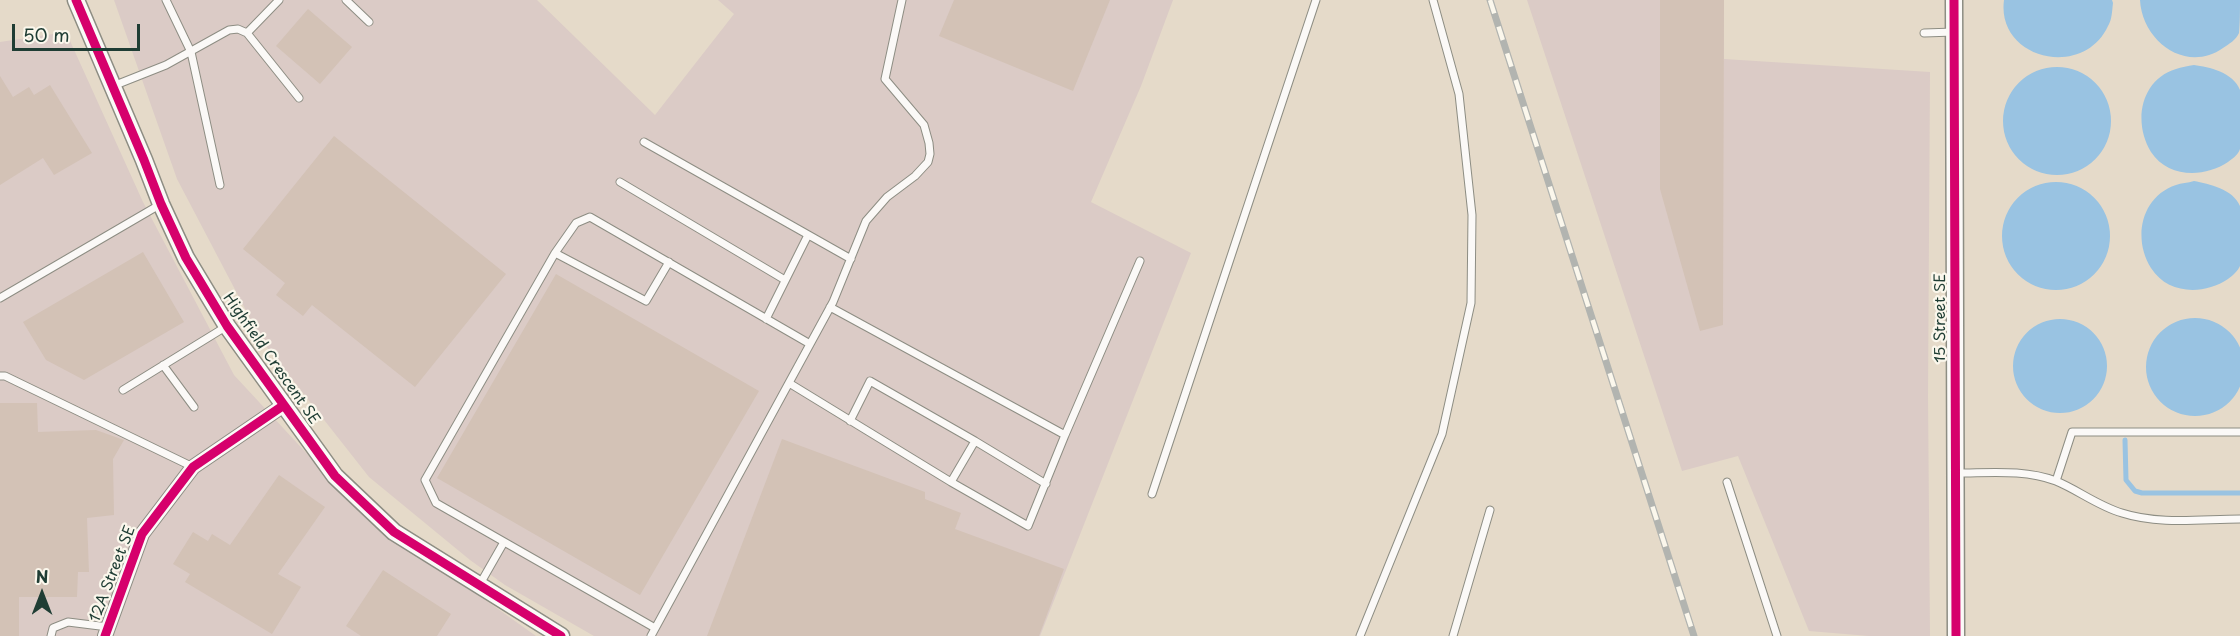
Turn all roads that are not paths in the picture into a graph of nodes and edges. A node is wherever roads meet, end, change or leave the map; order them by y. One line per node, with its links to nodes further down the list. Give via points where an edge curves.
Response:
1 (76, 0): 14 (street, Highfield Crescent SE)
2 (166, 0): 13 (lane)
3 (279, 0): 11 (lane)
4 (346, 0): 9 (lane)
5 (902, 0): 22 (lane, via 885,79 924,125 930,154 915,176 887,197 866,221)
6 (1316, 0): 47 (lane)
7 (1433, 0): 57 (lane, via 1459,94 1472,215 1471,303 1442,434)
8 (1954, 0): 10 (street, 15 Street SE)
9 (369, 22)
10 (1954, 32): 12 (lane); 42 (street, 15 Street SE)
11 (247, 33): 13 (lane, via 229,30); 15 (lane)
12 (1924, 33)
13 (191, 51): 14 (lane); 18 (lane)
14 (113, 86): 19 (street, Highfield Crescent SE)
15 (299, 98)
16 (644, 142): 20 (lane)
17 (620, 182): 25 (lane)
18 (220, 185)
19 (161, 204): 26 (lane); 29 (street, Highfield Crescent SE, via 186,258)
20 (808, 235): 22 (lane); 25 (lane)
21 (555, 253): 24 (lane, via 576,223 590,217); 24 (lane, via 646,301); 50 (lane, via 425,480 436,503)
22 (850, 259): 27 (lane)
23 (1140, 261): 39 (lane)
24 (669, 262): 28 (lane)
25 (785, 280): 28 (lane)
26 (0, 298)
27 (830, 307): 30 (lane); 39 (lane)
28 (766, 319): 30 (lane)
29 (227, 326): 31 (lane); 35 (street, Highfield Crescent SE)
30 (810, 344): 33 (lane)
31 (164, 364): 34 (lane); 36 (lane)
32 (0, 376): 41 (lane)
33 (789, 383): 37 (lane); 52 (lane)
34 (123, 390)
35 (284, 405): 41 (street, 12A Street SE); 51 (street, Highfield Crescent SE, via 335,476 394,532)
36 (194, 407)
37 (850, 421): 40 (lane, via 870,381); 44 (lane)
38 (2240, 432): 43 (lane, via 2072,432)
39 (1065, 435): 46 (lane)
40 (975, 441): 44 (lane); 46 (lane)
41 (193, 467): 53 (street, 12A Street SE, via 142,534)
42 (1956, 473): 43 (lane, via 2024,472); 60 (street, 15 Street SE)
43 (2056, 481): 49 (lane, via 2121,513 2144,518)
44 (951, 482): 46 (lane, via 1028,526)
45 (1727, 482): 59 (lane)
46 (1046, 484)
47 (1152, 494)
48 (1490, 510): 58 (lane)
49 (2240, 519)
50 (504, 542): 51 (lane); 52 (lane)
51 (479, 585): 55 (street, Highfield Crescent SE)
52 (655, 628): 56 (lane)
53 (106, 632): 54 (lane, via 68,622 53,628)
54 (51, 636)
55 (561, 636)
56 (651, 636)
57 (1360, 636)
58 (1453, 636)
59 (1777, 636)
60 (1956, 636)

